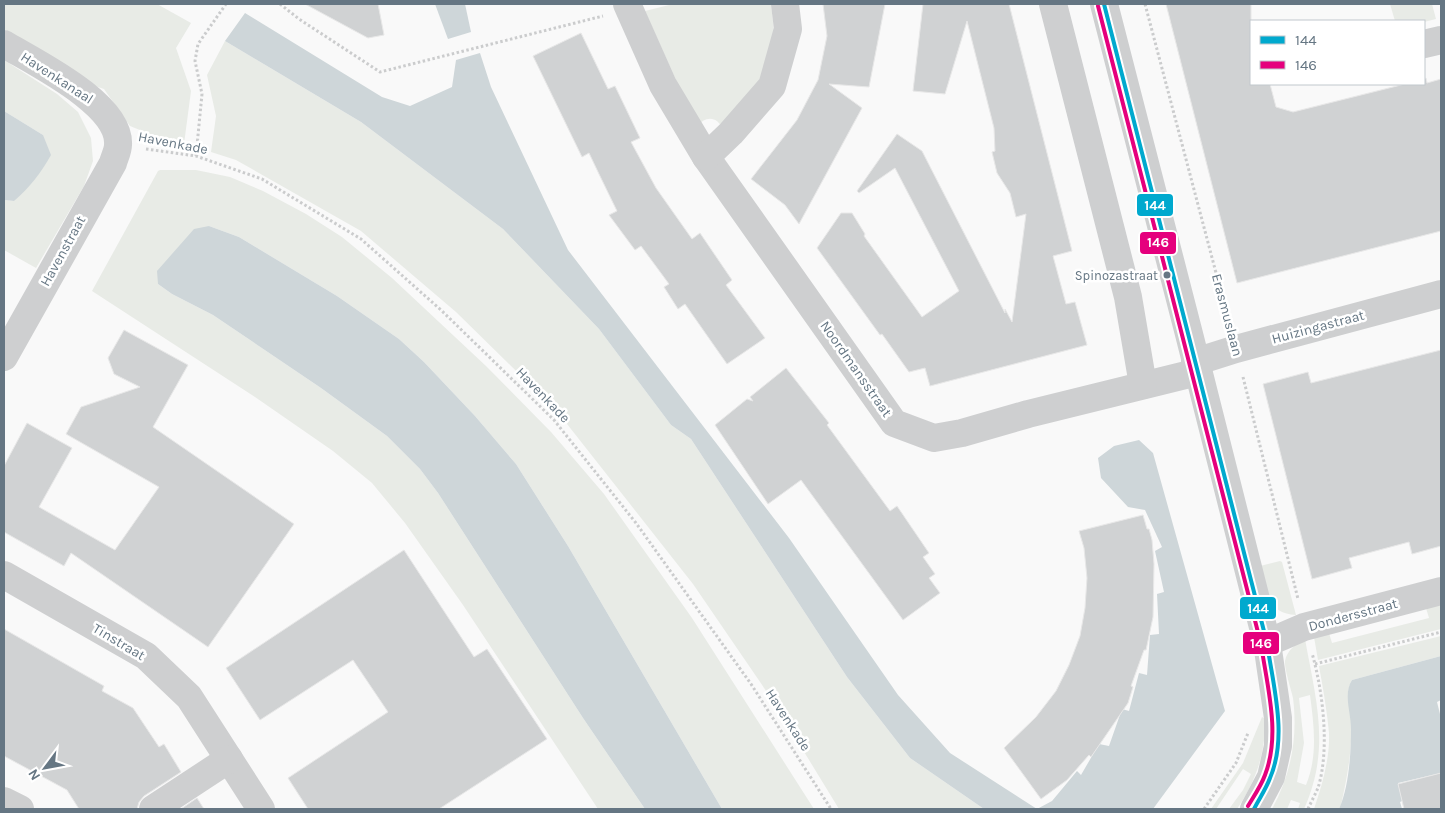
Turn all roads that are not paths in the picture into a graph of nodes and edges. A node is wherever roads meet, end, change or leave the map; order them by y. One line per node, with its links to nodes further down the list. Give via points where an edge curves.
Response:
1 (784, 4): 9 (street, via 788,29 772,86 731,134)
2 (1053, 4): 13 (street, via 1128,298)
3 (1104, 4): 12 (street)
4 (627, 7): 9 (street, Noordmansstraat, via 662,85)
5 (1441, 40): 7 (street)
6 (4, 44): 8 (street, Havenkanaal, via 93,100 115,130)
7 (1425, 44)
8 (118, 144): 11 (street, Havenstraat, via 113,164)
9 (706, 157): 13 (street, Noordmansstraat, via 894,423 934,438)
10 (1441, 294): 12 (street, Huizingastraat, via 1236,349)
11 (4, 357)
12 (1196, 367): 13 (street, Noordmansstraat); 16 (street)
13 (1143, 385)
14 (4, 575): 17 (street, Tinstraat, via 146,656 189,697)
15 (1441, 591): 16 (street, Dondersstraat, via 1304,627)
16 (1266, 643): 22 (street, via 1278,718 1278,746 1271,777)
17 (229, 759): 20 (street); 21 (street, Tinstraat)
18 (4, 800): 19 (street)
19 (20, 809)
20 (153, 809)
21 (261, 809)
22 (1254, 809)

